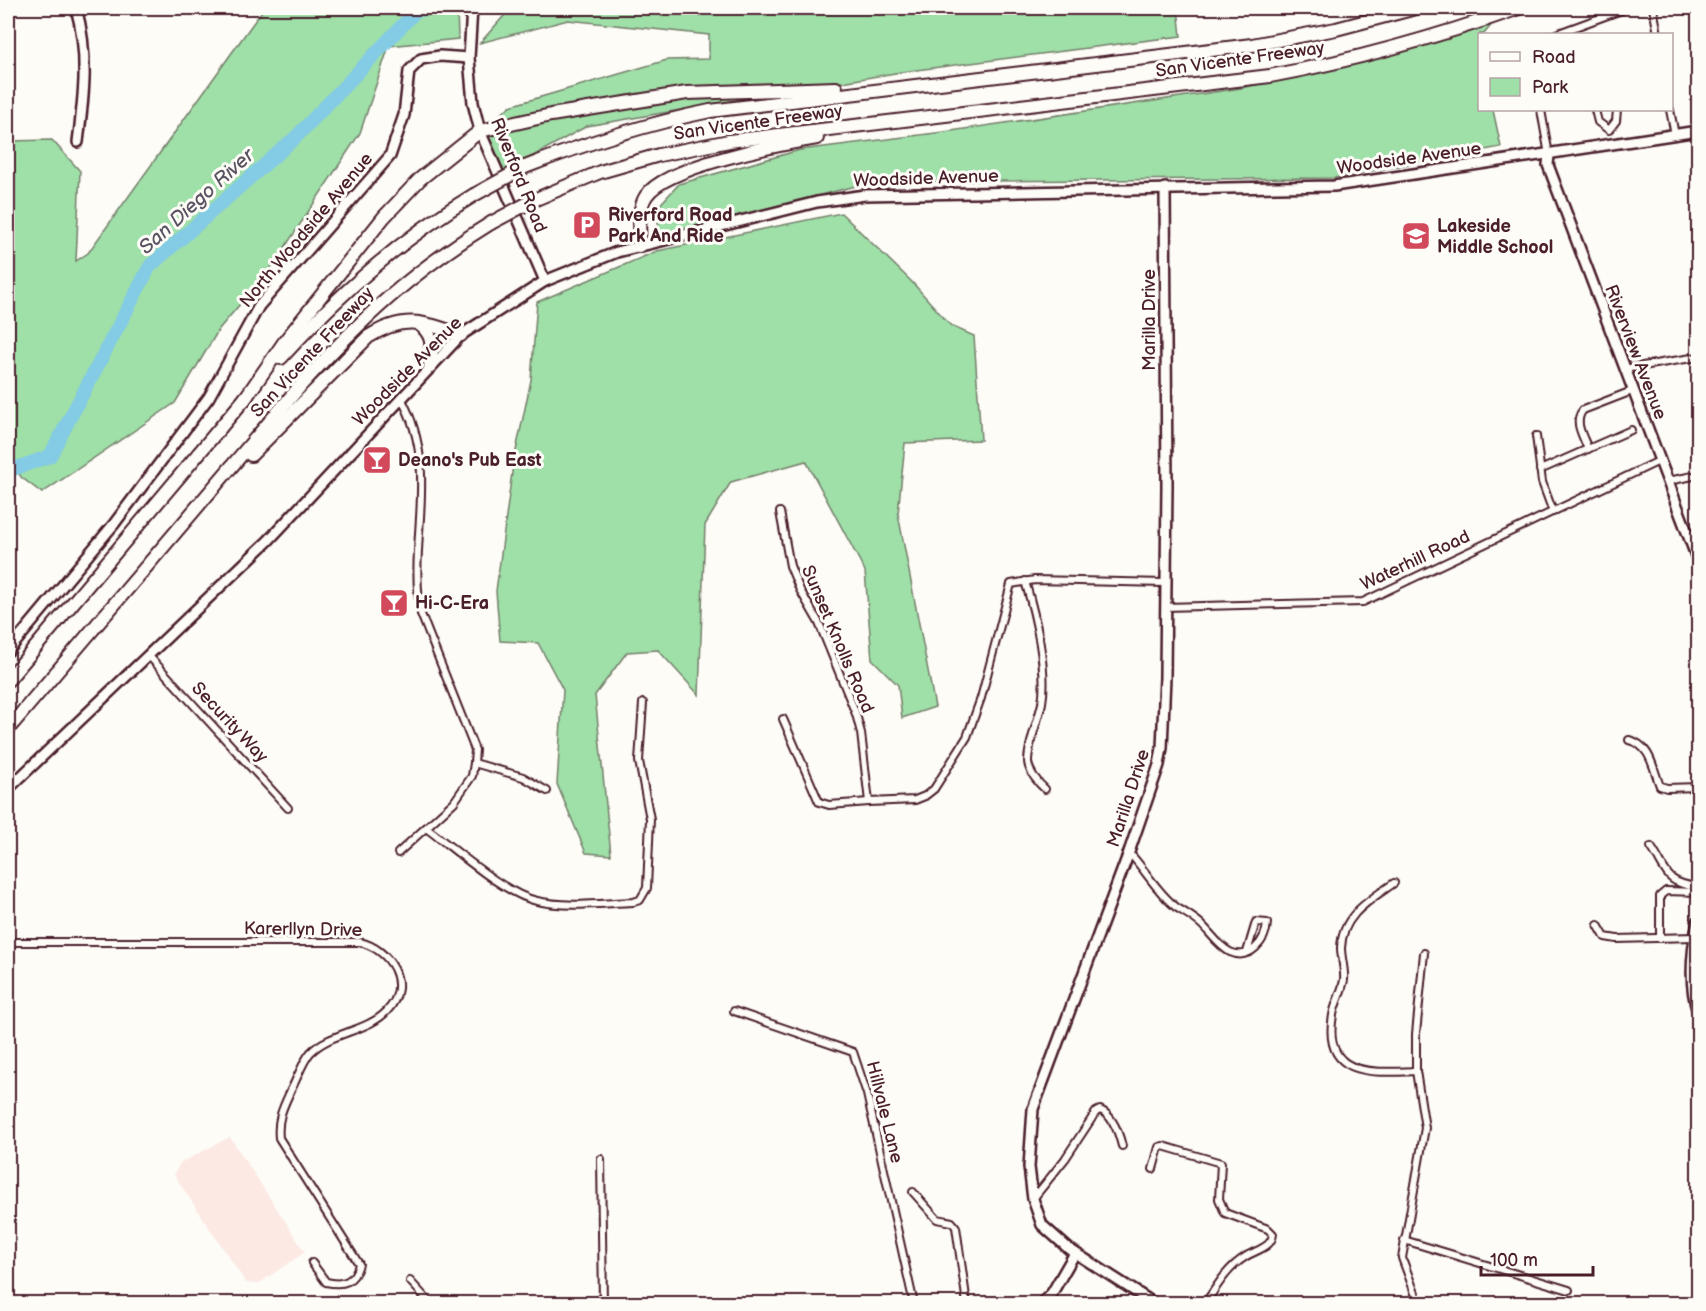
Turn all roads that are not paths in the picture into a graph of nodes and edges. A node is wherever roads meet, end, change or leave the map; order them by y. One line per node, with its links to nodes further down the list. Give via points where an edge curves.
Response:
1 (76, 8): 20 (street, via 84,35 86,82)
2 (471, 8): 9 (street, Riverford Road)
3 (1416, 8): 10 (highway, San Vicente Freeway, via 1252,45)
4 (1519, 8): 15 (highway, San Vicente Freeway, via 1434,38 1281,74)
5 (1627, 8): 7 (street)
6 (1653, 8): 8 (street)
7 (1559, 33)
8 (1658, 33)
9 (469, 58): 17 (street, Riverford Road); 48 (street, North Woodside Avenue, via 421,59 409,70 404,115 390,156 259,306 209,398 114,524)
10 (903, 87): 17 (highway, via 687,93 551,114); 33 (highway, San Vicente Freeway, bridge, via 676,117 591,141 525,167 438,216 363,275)
11 (1542, 111): 22 (street)
12 (1595, 111): 16 (street, via 1596,119)
13 (1617, 111): 16 (street, via 1616,122)
14 (1670, 111): 19 (street)
15 (963, 114): 24 (highway, via 753,151 672,178 646,196 641,209); 41 (highway, San Vicente Freeway, bridge, via 729,141 659,154 536,198 417,272 350,332)
16 (1609, 130): 21 (street)
17 (480, 131): 25 (street, Riverford Road); 33 (highway, via 420,179 384,217 285,341)
18 (1698, 131): 19 (street, Woodside Avenue)
19 (1675, 135): 21 (street, Woodside Avenue)
20 (78, 142)
21 (1611, 145): 22 (street, Woodside Avenue)
22 (1549, 154): 23 (street, Woodside Avenue, via 1334,186); 30 (street, Riverview Avenue, via 1548,165)
23 (1165, 188): 24 (street, Woodside Avenue, via 865,195 817,202); 46 (street, Marilla Drive)
24 (639, 246): 25 (street, Woodside Avenue)
25 (545, 281): 27 (street, Woodside Avenue)
26 (413, 321): 27 (highway); 29 (highway, via 426,329 432,340); 41 (highway, via 384,327 368,337)
27 (461, 335): 29 (street, Woodside Avenue)
28 (1698, 357): 30 (street)
29 (430, 366): 32 (street, Woodside Avenue)
30 (1624, 369): 31 (street, Riverview Avenue)
31 (1632, 391): 36 (street, via 1583,410 1578,416); 37 (street, Riverview Avenue)
32 (401, 398): 49 (street, Woodside Avenue, via 268,541); 55 (street, via 417,440 423,484 417,593 421,614 475,750)
33 (244, 400): 50 (highway, San Vicente Freeway)
34 (1631, 430): 36 (street)
35 (1536, 436): 38 (street)
36 (1588, 449): 38 (street)
37 (1659, 461): 40 (street, Riverview Avenue); 43 (street, Waterhill Road)
38 (1540, 470): 43 (street)
39 (1698, 475): 40 (street)
40 (1668, 481): 44 (street, Riverview Avenue)
41 (210, 492): 53 (highway, San Vicente Freeway)
42 (780, 512): 60 (street, Sunset Knolls Road, via 790,566 819,623 856,714)
43 (1553, 512): 47 (street, Waterhill Road, via 1363,602)
44 (1698, 561)
45 (1025, 580): 46 (street); 58 (street, via 1036,618 1042,681 1042,701 1028,763); 60 (street, via 1011,584 967,737 934,789 915,800)
46 (1165, 583): 47 (street, Marilla Drive)
47 (1165, 607): 65 (street, Marilla Drive, via 1162,748)
48 (8, 651)
49 (149, 656): 57 (street, Woodside Avenue); 61 (street, Security Way)
50 (8, 681)
51 (643, 703): 62 (street, via 639,761 650,819 647,888 640,900 551,903 530,899 507,887)
52 (783, 719): 60 (street, via 819,802 829,806)
53 (8, 729)
54 (1629, 740): 56 (street, via 1637,742 1651,759 1660,786)
55 (474, 763): 59 (street, via 523,777); 62 (street, via 472,776 454,802)
56 (1698, 787)
57 (8, 789)
58 (1045, 789)
59 (547, 791)
60 (868, 802)
61 (288, 808)
62 (426, 828): 64 (street)
63 (1651, 847): 67 (street, via 1668,876 1680,884)
64 (398, 854)
65 (1128, 855): 74 (street, via 1175,906 1202,925 1227,951); 83 (street, Marilla Drive, via 1033,1109 1029,1148)
66 (1394, 883): 78 (street, via 1358,909 1345,927 1341,946 1344,981 1333,1016 1332,1043 1338,1057 1352,1068 1381,1073)
67 (1698, 887)
68 (1698, 892): 72 (street, via 1662,893)
69 (1698, 921): 71 (street)
70 (1598, 925): 72 (street, via 1605,937)
71 (1695, 937): 72 (street); 77 (street, via 1693,985)
72 (1660, 938)
73 (8, 942): 86 (street, Karerllyn Drive, via 359,942 383,951 397,974 396,996 387,1011 308,1055 277,1124 279,1138 359,1264 356,1275 336,1285 326,1282)
74 (1247, 952): 74 (street, via 1256,922 1268,923 1256,950)
75 (1424, 953): 78 (street)
76 (734, 1011): 91 (street, Hillvale Lane, via 853,1052 867,1094)
77 (1698, 1012)
78 (1416, 1071): 84 (street, via 1425,1128)
79 (1122, 1146): 83 (street, via 1106,1113 1096,1112)
80 (601, 1159): 90 (street)
81 (1153, 1169): 95 (street, via 1159,1147 1163,1146 1221,1163 1219,1199 1225,1213 1273,1234 1267,1246 1228,1271)
82 (913, 1192): 92 (street, via 937,1219 952,1222 956,1227)
83 (1033, 1199): 85 (street, Marilla Drive, via 1042,1225)
84 (1404, 1240): 88 (street); 96 (street, via 1404,1269)
85 (1075, 1253): 93 (street, via 1052,1293); 94 (street, Marilla Drive)
86 (312, 1263)
87 (410, 1281): 89 (street)
88 (1569, 1290)
89 (431, 1304)
90 (603, 1304)
91 (914, 1304)
92 (967, 1304)
93 (1041, 1304)
94 (1155, 1304)
95 (1205, 1304)
96 (1419, 1304)

